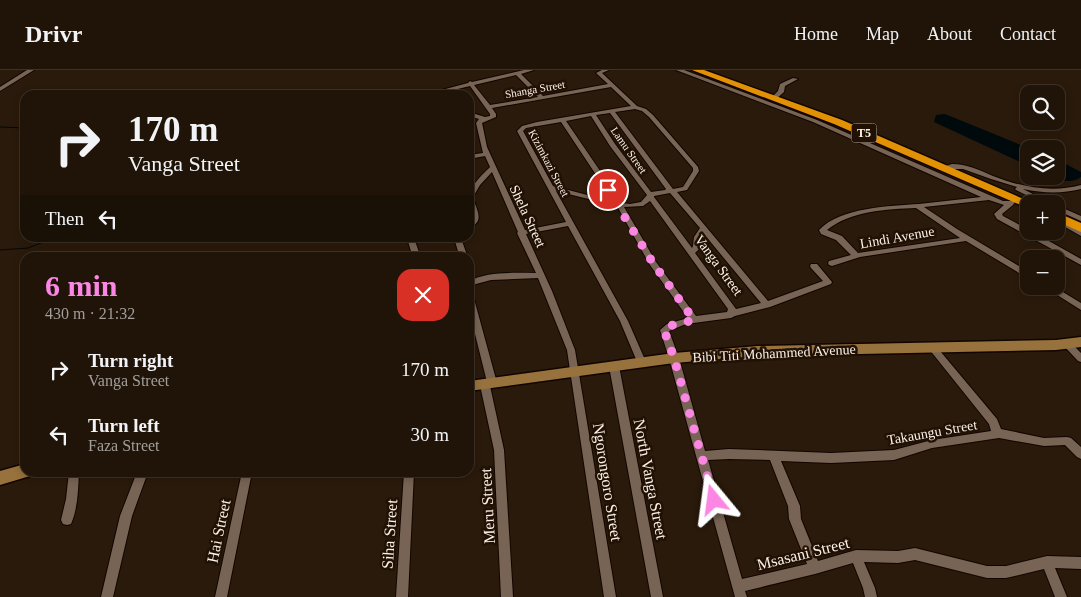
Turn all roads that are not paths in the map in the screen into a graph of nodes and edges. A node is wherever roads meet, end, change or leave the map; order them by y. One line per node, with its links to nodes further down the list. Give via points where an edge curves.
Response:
1 (31, 70): 10 (street)
2 (531, 70): 6 (street)
3 (606, 70): 9 (street, via 598,74)
4 (679, 70): 32 (street, via 815,121)
5 (696, 70): 13 (highway, T5)
6 (517, 73): 8 (street); 12 (street)
7 (795, 79): 13 (street, via 782,84 781,92)
8 (470, 83): 11 (street); 14 (street)
9 (613, 85): 12 (street, Shanga Street); 15 (street)
10 (0, 89)
11 (444, 90)
12 (542, 98): 14 (street, Shanga Street)
13 (774, 98): 23 (highway, T5)
14 (490, 107): 19 (street, Shela Street, via 493,116)
15 (635, 107): 16 (street, Kizimkazi Street); 29 (street, via 651,116 696,168 685,189)
16 (612, 112): 17 (street, Kizimkazi Street); 29 (street)
17 (593, 115): 20 (street, Kizimkazi Street); 30 (street, Lamu Street)
18 (474, 116): 19 (street)
19 (484, 119): 21 (street, Shela Street, via 479,123)
20 (563, 120): 26 (street, Kizimkazi Street, via 521,130); 35 (street)
21 (487, 154): 22 (street); 24 (street, Shela Street)
22 (474, 156)
23 (945, 167): 25 (street, via 958,165); 33 (highway, T5)
24 (492, 168): 28 (street); 44 (street, Shela Street)
25 (996, 178): 27 (street, via 1051,192); 31 (street)
26 (550, 187): 35 (street); 40 (street, Kizimkazi Street)
27 (1081, 187)
28 (474, 189)
29 (671, 190): 30 (street); 43 (street)
30 (650, 195): 35 (street, via 639,205); 47 (street, Vanga Street)
31 (1031, 195)
32 (990, 198): 33 (street, via 1002,203); 36 (street)
33 (1013, 201): 34 (highway, T5); 49 (street, via 998,214 1000,217)
34 (1020, 202)
35 (619, 204): 60 (street, via 653,263)
36 (917, 206): 46 (street); 48 (street, via 842,218 828,224 824,232 839,238)
37 (1065, 211): 38 (street)
38 (1081, 218)
39 (1065, 221): 42 (highway)
40 (570, 223): 44 (street); 66 (street, Kizimkazi Street, via 626,325)
41 (1065, 223): 45 (street)
42 (1081, 228)
43 (704, 229): 47 (street, via 698,237 697,247); 56 (street)
44 (521, 233): 53 (street, Shela Street)
45 (1081, 234)
46 (966, 239): 48 (street, Lindi Avenue); 52 (street)
47 (691, 252): 58 (street, Vanga Street)
48 (857, 256): 50 (street, Lindi Avenue)
49 (1081, 262)
50 (832, 263)
51 (814, 266): 56 (street, via 828,282)
52 (1020, 271)
53 (541, 275): 54 (street); 68 (street, Shela Street, via 568,342)
54 (474, 280)
55 (1062, 295): 57 (street)
56 (767, 304): 58 (street)
57 (1081, 307)
58 (732, 313): 60 (street, Vanga Street)
59 (474, 320): 69 (street, Meru Street)
60 (694, 320): 64 (street, Vanga Street, via 664,330)
61 (1081, 342): 62 (street, Bibi Titi Mohammed Avenue)
62 (1067, 344): 63 (street, Bibi Titi Mohammed Avenue); 65 (street)
63 (932, 347): 64 (street, Bibi Titi Mohammed Avenue, via 758,351); 71 (street, Takaungu Street, via 988,416)
64 (674, 358): 66 (street, Bibi Titi Mohammed Avenue); 73 (street, Vanga Street)
65 (1081, 359)
66 (641, 362): 67 (street, Bibi Titi Mohammed Avenue)
67 (614, 366): 68 (street, Bibi Titi Mohammed Avenue); 92 (street, North Vanga Street)
68 (574, 372): 69 (street, Bibi Titi Mohammed Avenue); 91 (street, Ngorongoro Street)
69 (489, 384): 70 (street, Bibi Titi Mohammed Avenue); 90 (street, Meru Street, via 499,450)
70 (474, 386)
71 (997, 433): 72 (street, via 1044,442 1067,441); 74 (street, Takaungu Street, via 932,444 894,455)
72 (1081, 454)
73 (702, 456): 74 (street, Takaungu Street); 86 (street, Vanga Street)
74 (774, 456): 85 (street)
75 (20, 472): 80 (street)
76 (74, 477): 81 (street)
77 (141, 477): 87 (street, via 126,516)
78 (246, 477): 88 (street, Hai Street)
79 (410, 477): 89 (street, Siha Street)
80 (0, 478)
81 (67, 520)
82 (856, 556): 83 (street, Msasani Street, via 915,554 986,572 1006,572); 85 (street, Msasani Street); 93 (street)
83 (1047, 562): 84 (street, Msasani Street); 94 (street)
84 (1081, 563)
85 (815, 568): 86 (street, Msasani Street)
86 (740, 591)
87 (107, 597)
88 (221, 597)
89 (402, 597)
90 (507, 597)
91 (610, 597)
92 (657, 597)
93 (870, 597)
94 (1062, 597)

